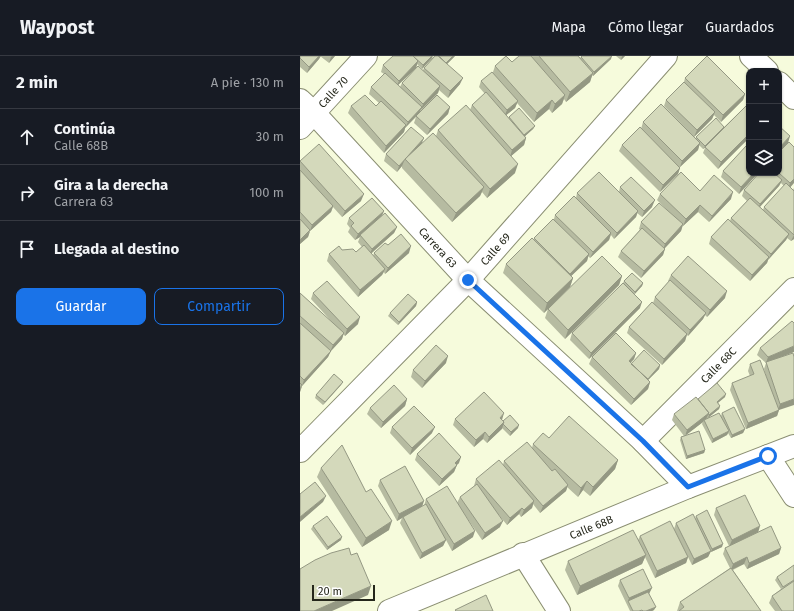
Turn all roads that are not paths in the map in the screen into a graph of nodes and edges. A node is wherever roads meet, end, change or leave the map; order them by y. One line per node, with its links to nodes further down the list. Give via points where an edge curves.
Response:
1 (366, 56): 7 (street, Calle 70)
2 (666, 56): 8 (street, Calle 69)
3 (751, 56): 4 (street)
4 (763, 68)
5 (782, 86): 6 (street)
6 (794, 98)
7 (305, 114): 8 (street, Carrera 63)
8 (468, 280): 10 (street, Carrera 63); 12 (street, Calle 69)
9 (794, 289): 10 (street, Calle 68C)
10 (643, 441): 14 (street, Carrera 63)
11 (794, 446): 13 (street, Calle 68B)
12 (300, 451)
13 (768, 456): 14 (street, Calle 68B); 15 (street)
14 (688, 487): 16 (street, Calle 68B)
15 (794, 496)
16 (523, 554): 17 (street, Calle 68B); 18 (street)
17 (389, 611)
18 (559, 611)

